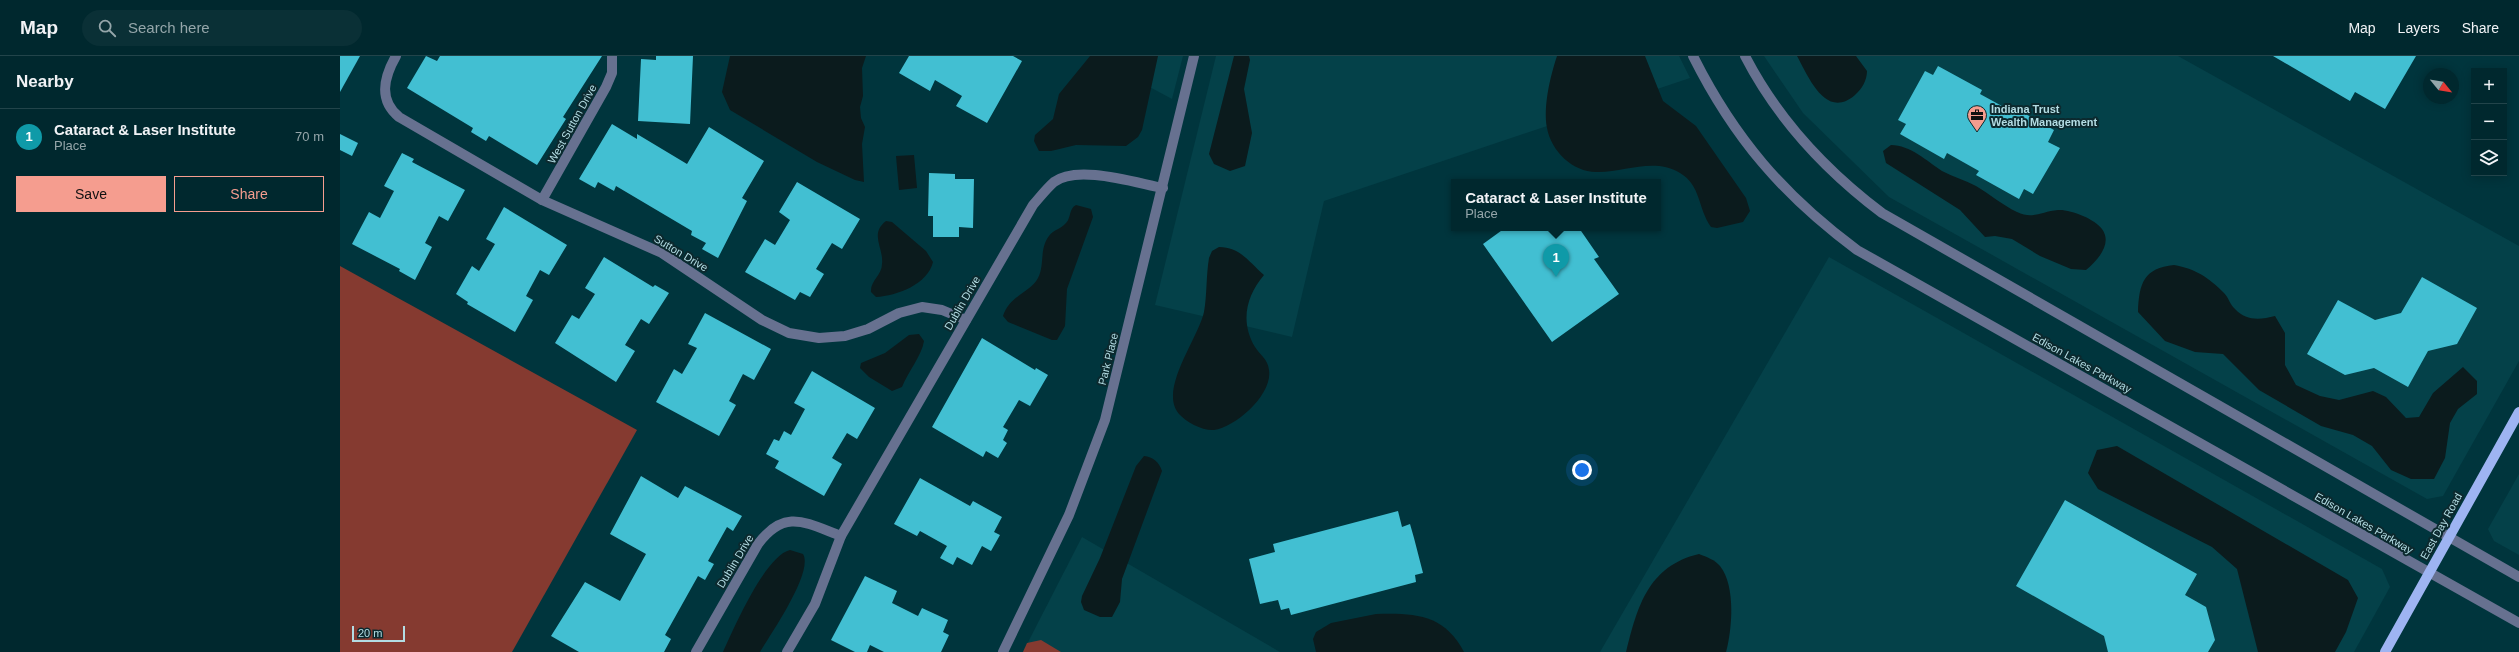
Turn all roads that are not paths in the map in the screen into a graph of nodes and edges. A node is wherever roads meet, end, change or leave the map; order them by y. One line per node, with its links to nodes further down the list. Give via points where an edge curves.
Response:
1 (396, 56): 7 (street, Sutton Drive, via 386,72 384,82 385,95 393,113)
2 (612, 56): 7 (street, West Sutton Drive, via 612,73 606,87)
3 (1194, 56): 6 (street, Park Place)
4 (1693, 56): 12 (street, Edison Lakes Parkway, via 1713,95 1750,150 1786,190 1857,250)
5 (1745, 56): 11 (street, via 1780,113 1814,154 1882,213)
6 (1162, 188): 8 (street, Dublin Drive, via 1092,175 1075,175 1055,181 1033,204); 17 (street, Park Place, via 1118,371 1095,448 1069,515)
7 (542, 200): 8 (street, Sutton Drive, via 662,253 762,320 789,333 819,338 845,336 868,329 899,313 922,307 942,310)
8 (966, 320): 10 (street, Dublin Drive)
9 (2519, 412): 11 (main road, East Day Road)
10 (841, 536): 15 (street, Dublin Drive, via 800,520 782,522 768,531); 16 (street, Dublin Drive, via 815,604)
11 (2448, 538): 12 (main road, East Day Road); 13 (street)
12 (2429, 573): 14 (street, Edison Lakes Parkway); 18 (main road, East Day Road)
13 (2519, 577)
14 (2519, 623)
15 (696, 652)
16 (787, 652)
17 (1003, 652)
18 (2385, 652)

